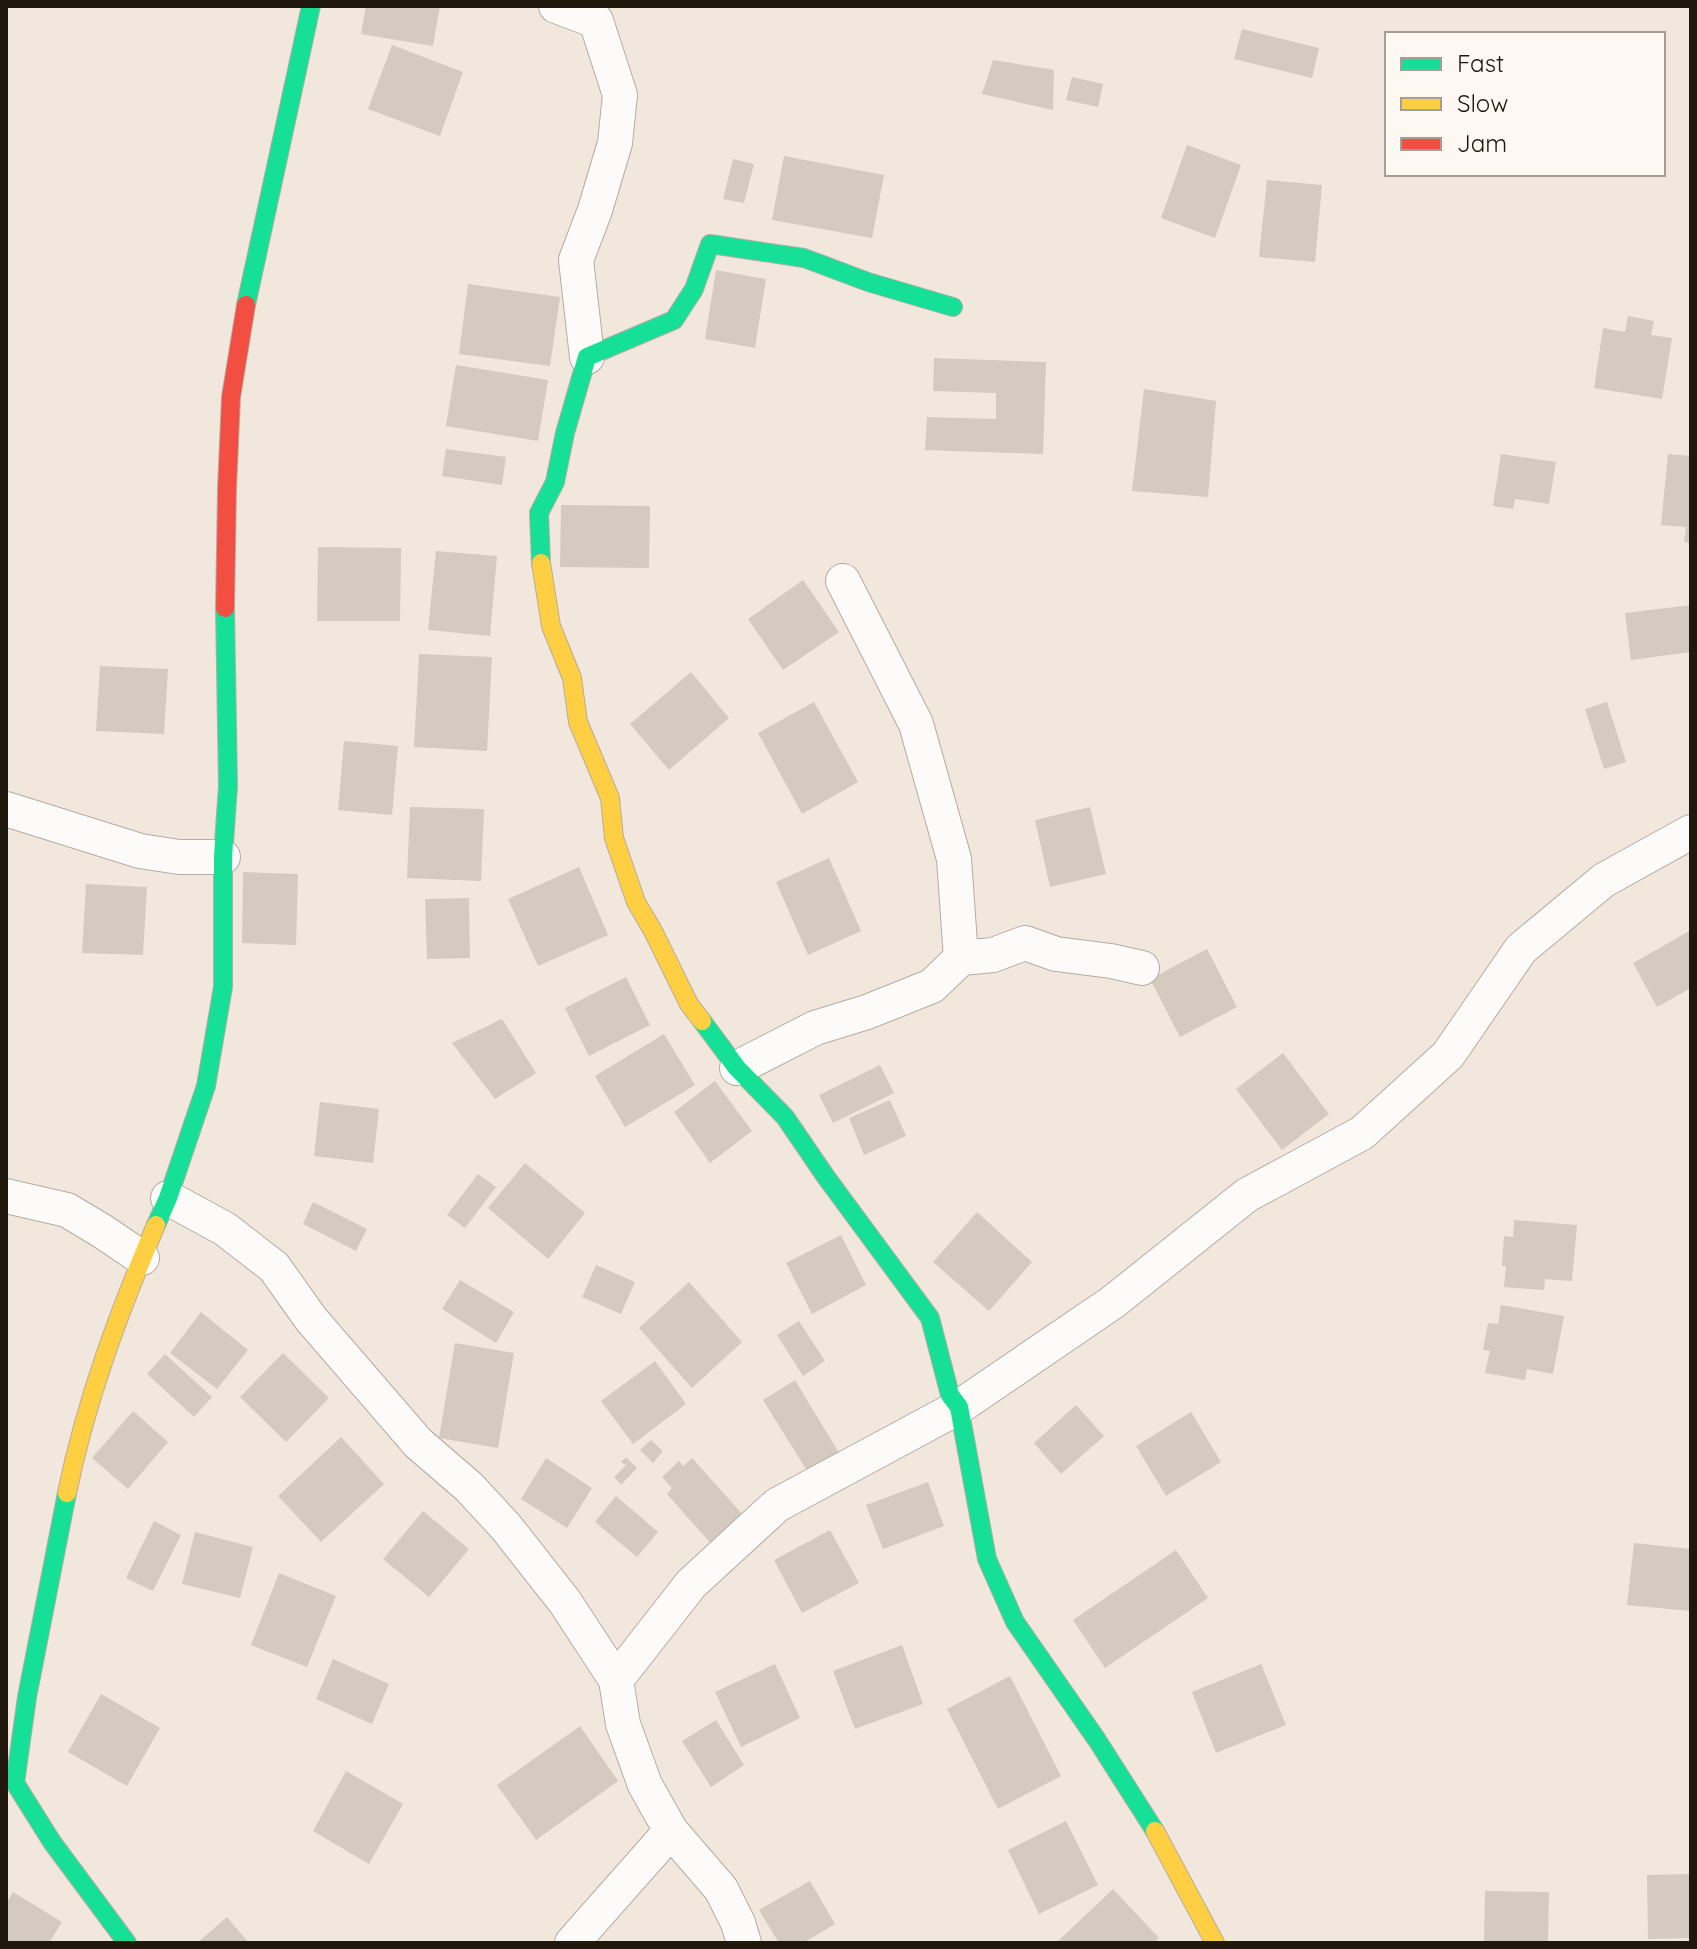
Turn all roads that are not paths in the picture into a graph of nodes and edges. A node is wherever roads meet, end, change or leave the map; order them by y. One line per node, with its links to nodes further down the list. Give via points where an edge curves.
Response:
1 (311, 6): 8 (street, via 247,296 231,397)
2 (556, 6): 4 (street, via 596,21 620,95 615,143 576,260)
3 (953, 307): 4 (street, via 804,258 710,244 694,289 674,320)
4 (587, 357): 11 (street, via 555,482 539,513 551,626 572,678 578,722 610,798 614,838 636,902 689,1004)
5 (843, 581): 9 (street, via 916,724 954,859)
6 (6, 809): 8 (street, via 140,851)
7 (1691, 832): 15 (street, via 1604,880 1521,949 1448,1055 1362,1133 1247,1195 1113,1302)
8 (223, 857): 13 (street, via 223,987 206,1086)
9 (961, 958): 10 (street, via 993,955 1025,943 1056,954); 11 (street, via 932,986 815,1028)
10 (1142, 968)
11 (737, 1068): 15 (street, via 785,1117 930,1318 950,1395)
12 (6, 1196): 14 (street, via 67,1210)
13 (168, 1198): 14 (street); 16 (street, via 225,1229 274,1267 311,1319 418,1443 506,1527 565,1602)
14 (142, 1258): 17 (street, via 98,1373 75,1454)
15 (959, 1407): 16 (street, via 777,1505 691,1584); 22 (street, via 987,1559 1015,1622 1155,1831)
16 (616, 1680): 18 (street, via 623,1724 640,1773)
17 (10, 1782): 19 (street)
18 (671, 1831): 20 (street); 21 (street, via 721,1889)
19 (127, 1943)
20 (572, 1943)
21 (744, 1943)
22 (1215, 1943)

